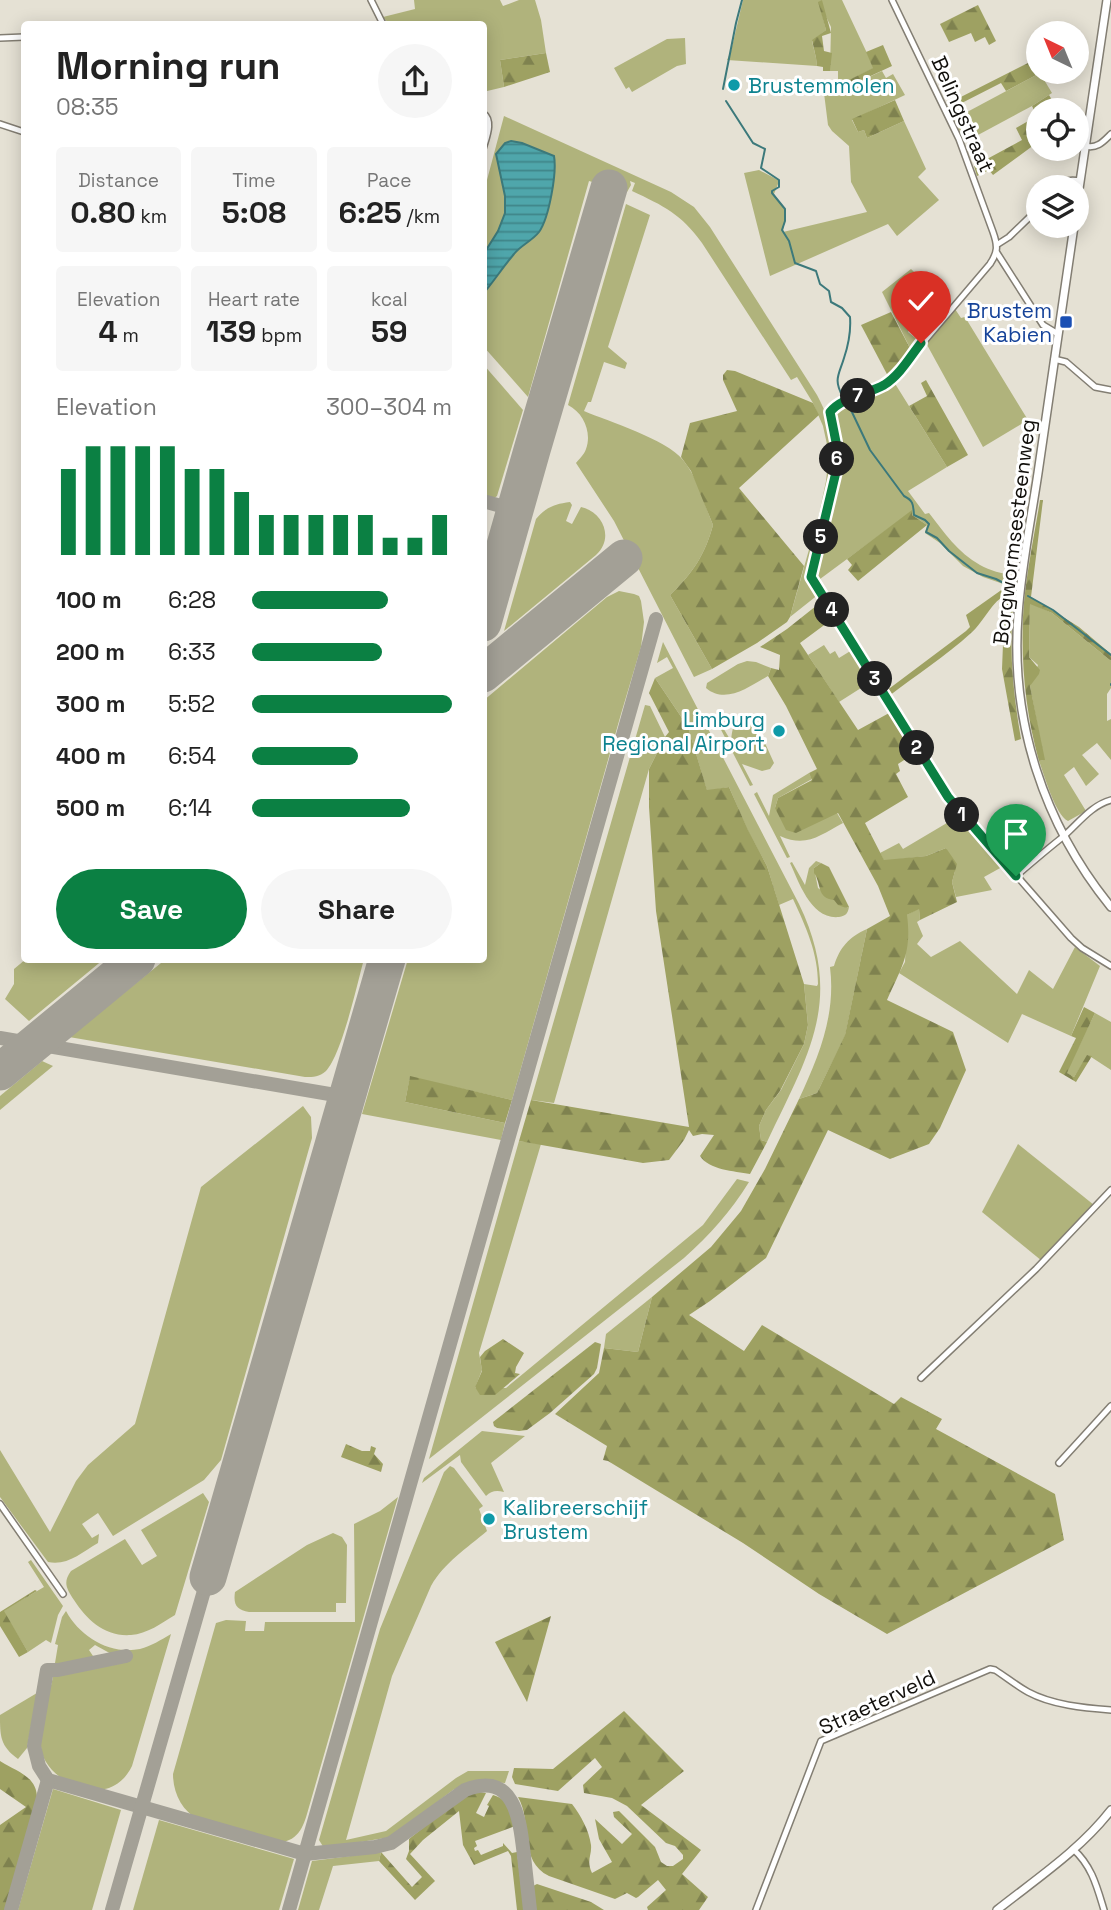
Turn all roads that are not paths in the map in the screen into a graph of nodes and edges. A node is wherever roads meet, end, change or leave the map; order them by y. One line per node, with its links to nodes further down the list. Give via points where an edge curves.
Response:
1 (371, 0): 4 (street)
2 (892, 0): 14 (street, Belingstraat, via 959,139)
3 (1107, 0): 7 (main road)
4 (382, 21)
5 (21, 37): 6 (street)
6 (0, 38)
7 (1089, 119)
8 (0, 124): 9 (street)
9 (21, 131)
10 (1111, 134): 11 (street)
11 (1089, 147)
12 (1026, 221): 14 (street)
13 (1072, 238): 16 (main road, Borgwormsesteenweg)
14 (998, 244): 15 (street)
15 (997, 253): 16 (street, via 1043,325); 21 (street, via 893,378 831,409 836,472 811,577 948,797)
16 (1058, 334): 17 (main road, Borgwormsesteenweg)
17 (1054, 359): 18 (street, via 1070,365 1095,387); 20 (main road, Borgwormsesteenweg, via 1020,591 1017,659 1031,753)
18 (1111, 390)
19 (1111, 800): 20 (street, via 1094,808)
20 (1064, 836): 21 (street); 22 (main road, Borgwormsesteenweg)
21 (1016, 876): 23 (street, via 1071,938)
22 (1111, 907)
23 (1111, 966)
24 (1111, 1190): 25 (street)
25 (921, 1378)
26 (1111, 1406): 27 (street)
27 (1059, 1463)
28 (0, 1504): 29 (street)
29 (63, 1594)
30 (1111, 1710): 33 (street, Straeterveld, via 1037,1696 990,1669 821,1741)
31 (1111, 1810): 32 (main road)
32 (1073, 1849): 34 (main road); 35 (street, via 1093,1874)
33 (756, 1910)
34 (997, 1910)
35 (1104, 1910)

